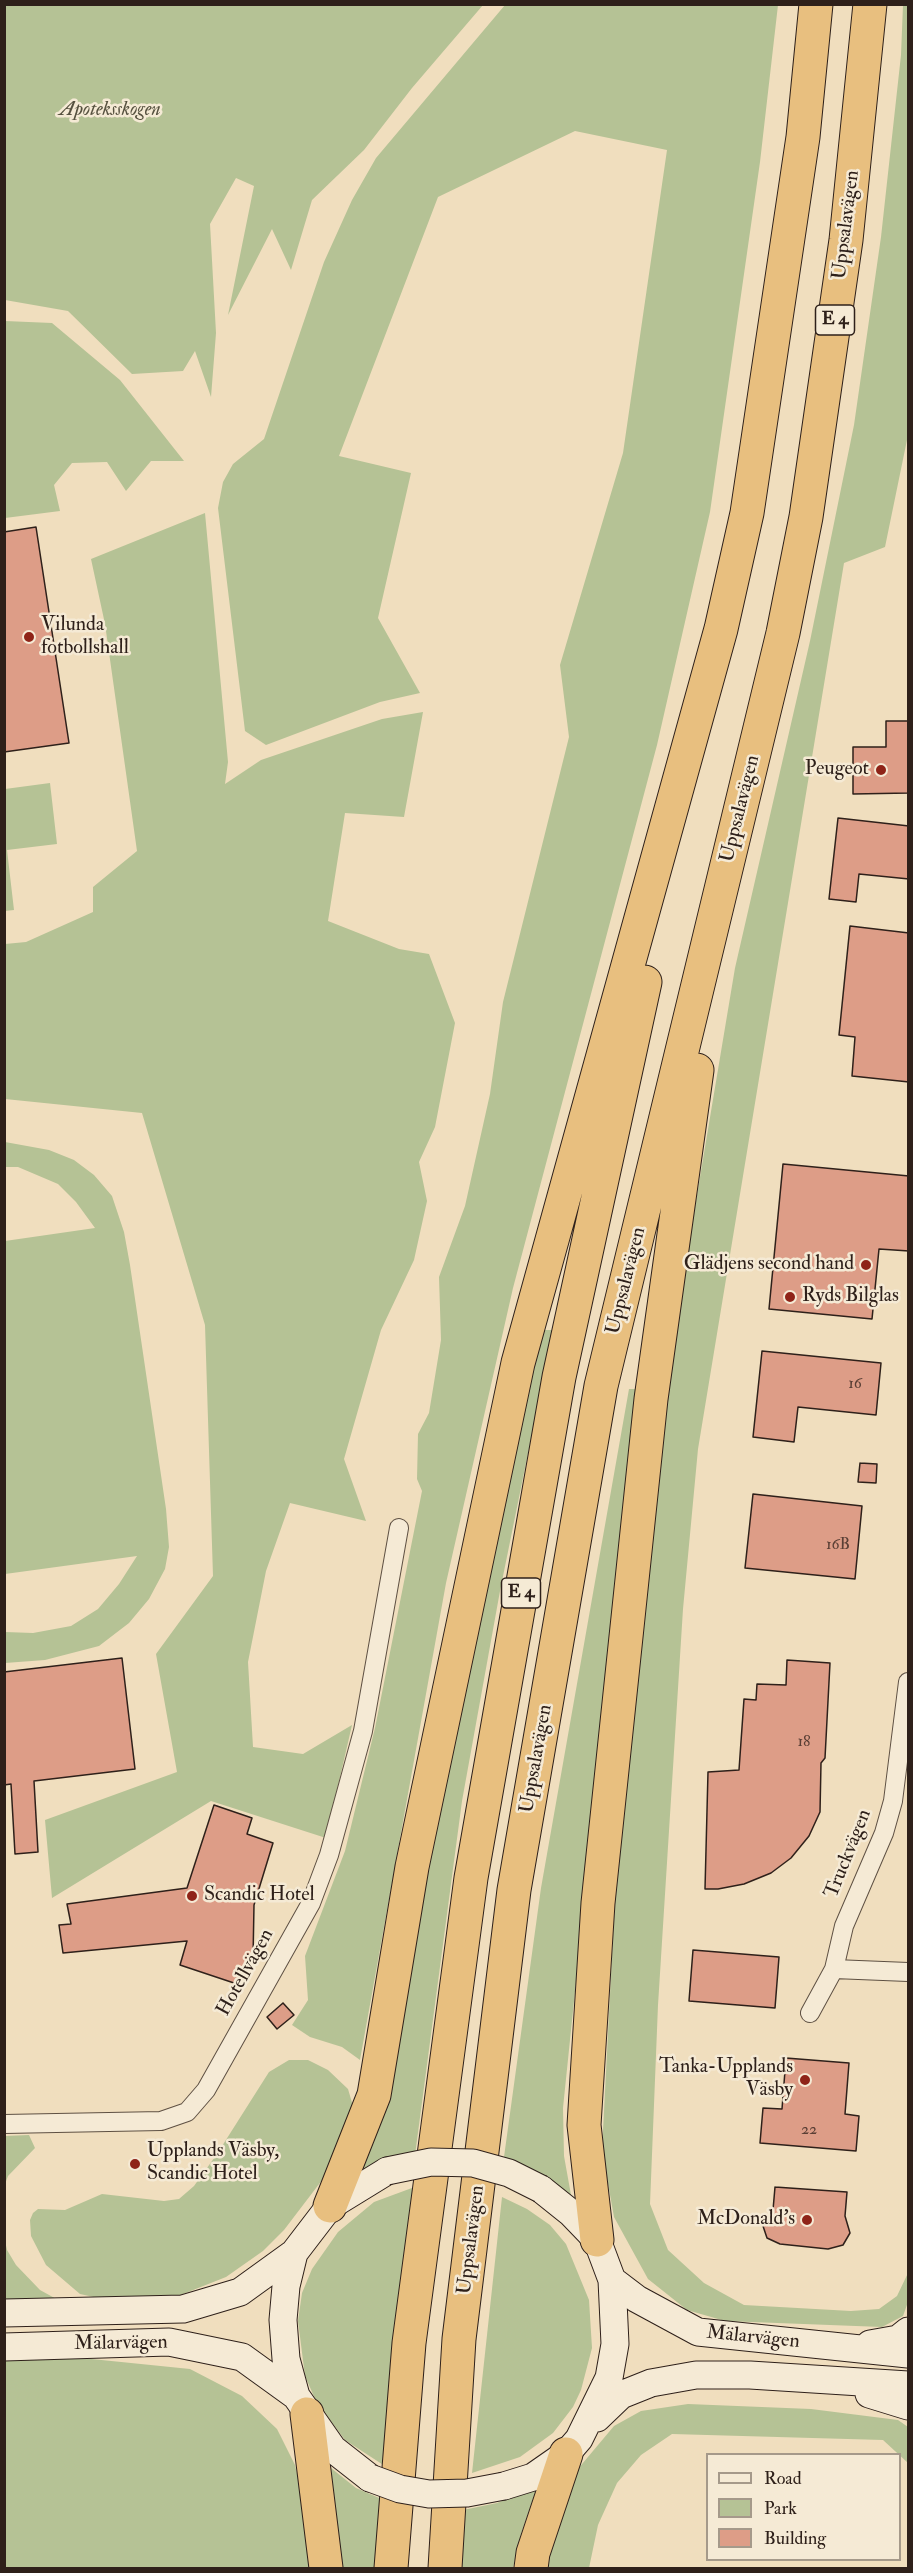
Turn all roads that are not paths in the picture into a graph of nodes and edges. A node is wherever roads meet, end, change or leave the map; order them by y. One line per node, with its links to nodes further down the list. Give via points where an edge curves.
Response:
1 (816, 4): 3 (highway, E 4, via 803,137 747,513)
2 (870, 4): 4 (highway, Uppsalavägen / E 4, via 846,240 806,517)
3 (721, 629): 11 (highway, via 518,1363 412,1867 374,2095); 27 (highway, E 4, via 559,1377 471,1878 409,2343)
4 (783, 633): 12 (highway, via 701,1041 651,1399 598,1903 584,2125); 28 (highway, Uppsalavägen / E 4, via 599,1398 514,1890 459,2339)
5 (399, 1528): 10 (street, Hotellvägen, via 363,1731 328,1855 310,1903 206,2090 187,2112 161,2121)
6 (909, 1682): 7 (street, Truckvägen, via 893,1801 884,1833 844,1926)
7 (834, 1969): 8 (street); 9 (street, Truckvägen)
8 (909, 1972)
9 (810, 2013)
10 (4, 2124)
11 (330, 2206): 12 (main road, bridge, via 387,2171 431,2162 473,2163 509,2173 541,2189); 13 (main road)
12 (597, 2240): 14 (main road)
13 (294, 2253): 15 (main road, Mälarvägen, via 240,2292 183,2309); 22 (main road, via 283,2320 286,2359)
14 (612, 2280): 17 (main road, Mälarvägen, via 637,2299 698,2332); 24 (main road, via 615,2344 609,2378)
15 (4, 2313)
16 (909, 2331): 17 (main road, via 898,2339 873,2344)
17 (814, 2344): 19 (main road, Mälarvägen)
18 (4, 2347): 22 (main road, Mälarvägen, via 169,2342 242,2357)
19 (909, 2354)
20 (834, 2380): 21 (main road, Mälarvägen); 23 (main road, Mälarvägen); 24 (main road, Mälarvägen, via 696,2375 651,2383 621,2395)
21 (909, 2385)
22 (302, 2405): 25 (main road, bridge, via 333,2449 370,2478 400,2489 429,2494 467,2493 504,2486 533,2477); 26 (highway)
23 (909, 2406)
24 (587, 2427): 25 (main road)
25 (566, 2454): 29 (highway)
26 (326, 2568)
27 (391, 2568)
28 (445, 2568)
29 (531, 2568)

